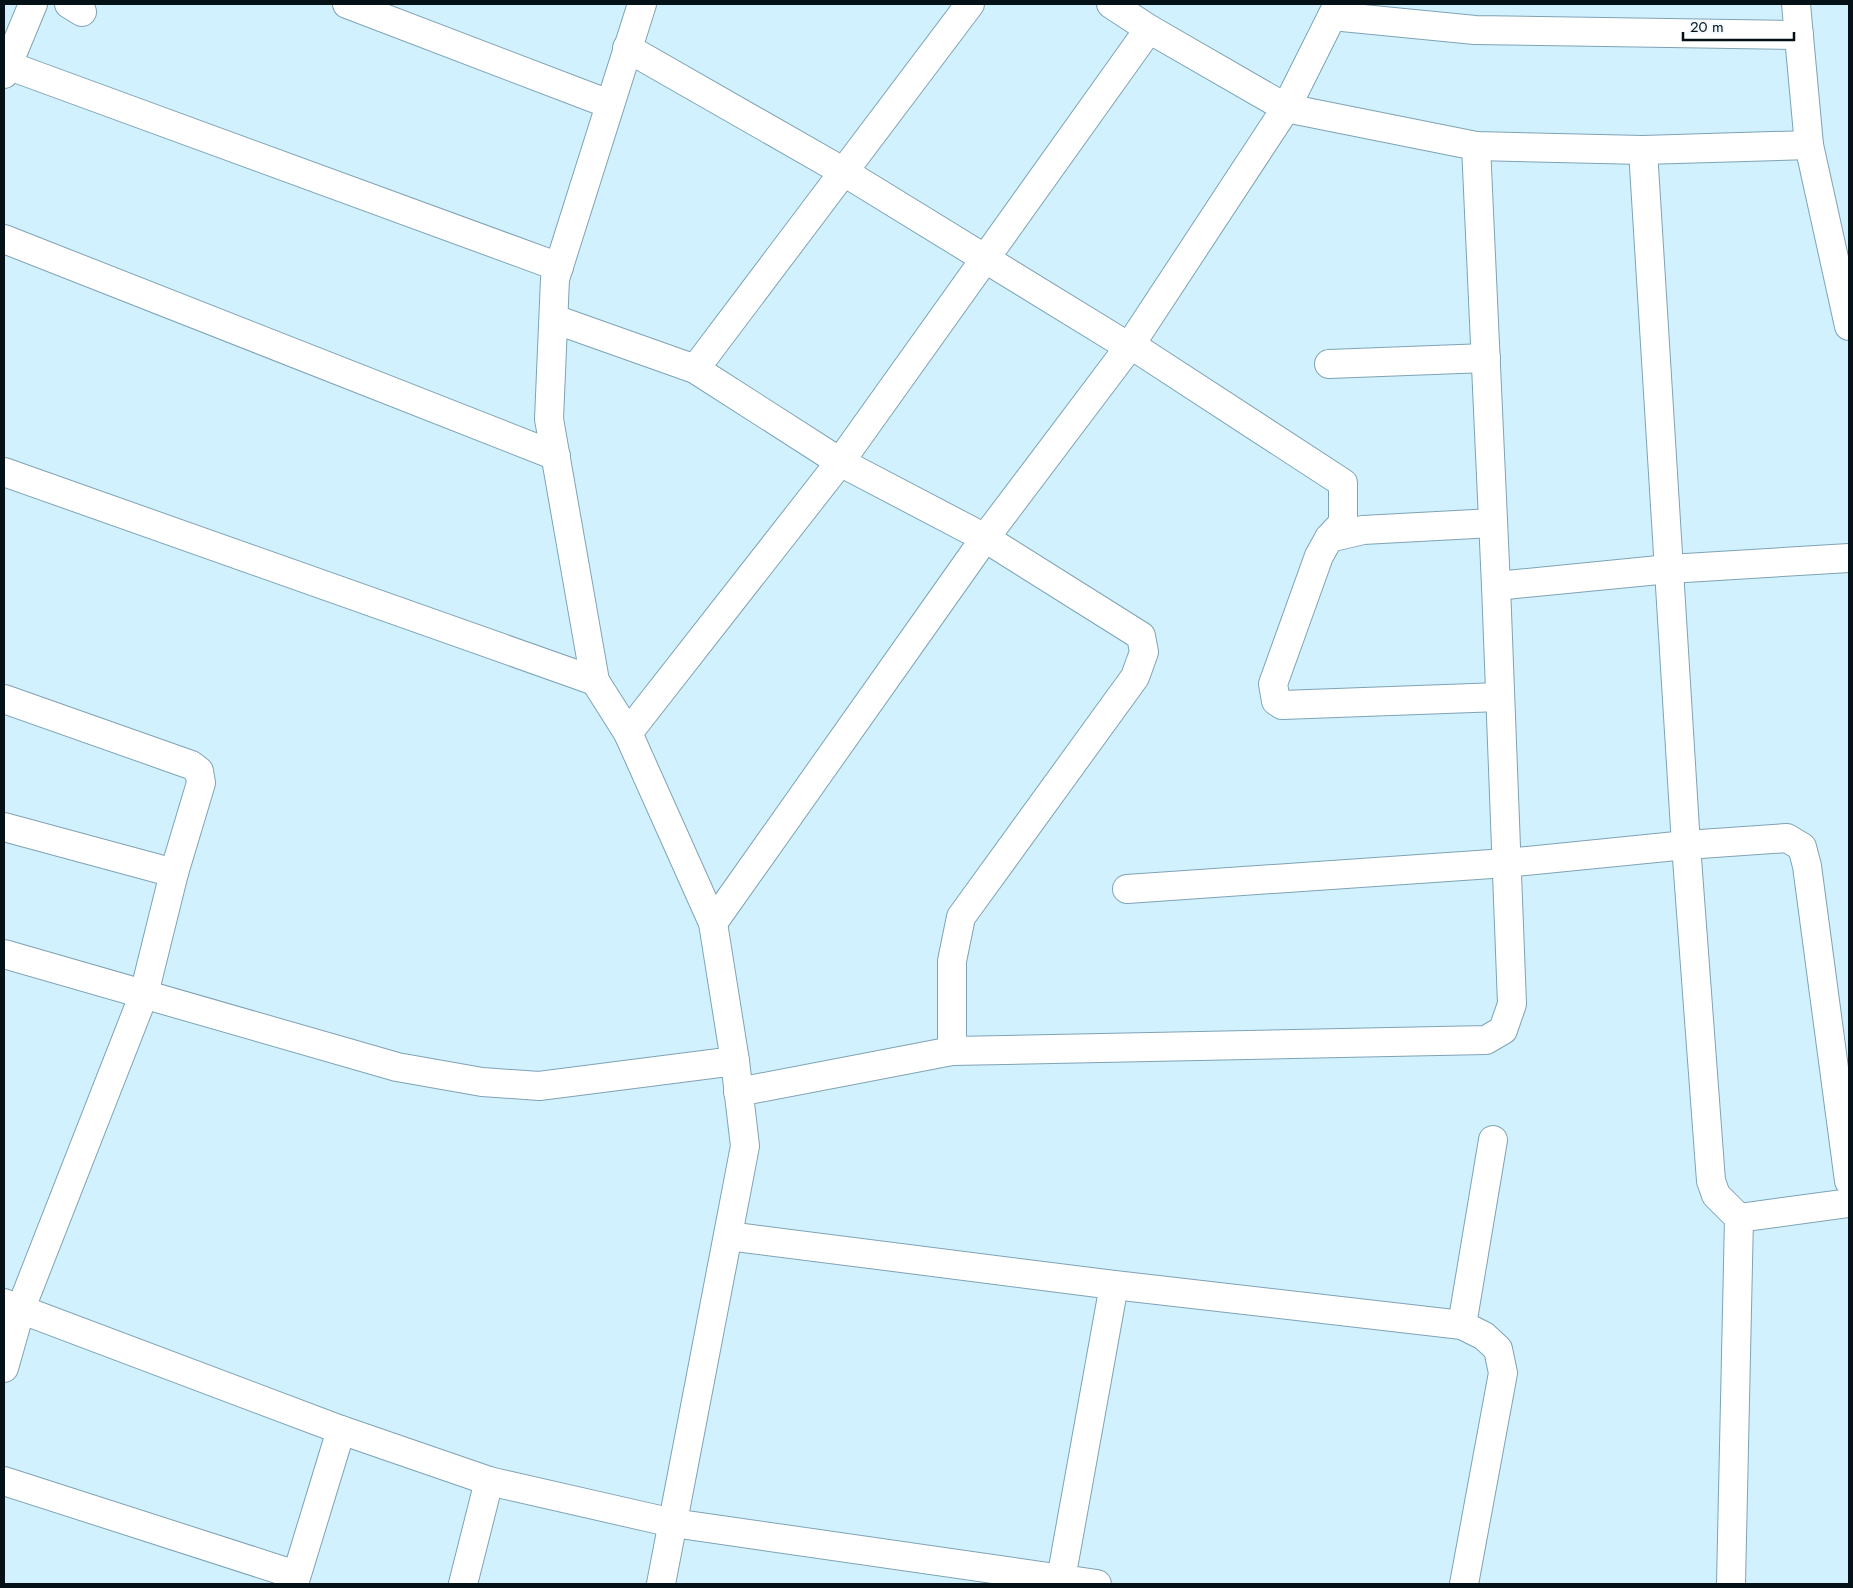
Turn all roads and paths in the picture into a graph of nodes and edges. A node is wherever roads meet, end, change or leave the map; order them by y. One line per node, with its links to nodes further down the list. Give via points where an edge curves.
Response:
1 (32, 4): 11 (street)
2 (347, 4): 12 (street)
3 (642, 4): 10 (street)
4 (970, 4): 17 (street)
5 (1111, 4): 8 (street)
6 (1796, 4): 9 (street)
7 (1335, 10): 9 (street, via 1475,30); 13 (street)
8 (1149, 29): 13 (street); 19 (street)
9 (1798, 35): 14 (street)
10 (627, 48): 12 (street); 17 (street)
11 (6, 69): 20 (street)
12 (610, 104): 20 (street)
13 (1286, 108): 15 (street); 23 (street)
14 (1809, 145): 16 (street); 22 (street)
15 (1476, 146): 16 (street); 24 (street)
16 (1643, 150): 34 (street)
17 (844, 172): 19 (street); 26 (street)
18 (4, 239): 27 (street)
19 (986, 258): 23 (street); 28 (street)
20 (559, 267): 21 (street, via 555,279)
21 (554, 318): 26 (street); 27 (street, via 549,419)
22 (1849, 326)
23 (1130, 347): 31 (street); 32 (street, via 1343,483 1343,523)
24 (1486, 358): 25 (street); 30 (street)
25 (1329, 364)
26 (695, 369): 28 (street)
27 (556, 456): 36 (street)
28 (840, 462): 31 (street); 39 (street)
29 (4, 472): 36 (street)
30 (1493, 523): 32 (street, via 1364,530); 35 (street)
31 (985, 538): 45 (street); 48 (street, via 1141,636 1144,652 1135,677 961,917 952,961)
32 (1329, 538): 37 (street, via 1319,556 1273,684 1276,701 1282,704)
33 (1849, 558): 34 (street)
34 (1669, 569): 35 (street); 41 (street)
35 (1496, 586): 37 (street)
36 (595, 680): 39 (street)
37 (1500, 697): 42 (street)
38 (4, 699): 43 (street, via 200,771 201,783)
39 (628, 733): 45 (street)
40 (4, 828): 43 (street)
41 (1686, 845): 42 (street); 52 (street, via 1787,838 1802,847); 54 (street, via 1711,1181 1716,1195)
42 (1506, 863): 44 (street); 48 (street, via 1512,1004 1503,1030 1486,1040)
43 (174, 873): 47 (street)
44 (1127, 890)
45 (713, 923): 49 (street)
46 (4, 954): 47 (street)
47 (144, 994): 49 (street, via 397,1067 482,1082 538,1086); 57 (street)
48 (952, 1050): 50 (street)
49 (734, 1061): 50 (street)
50 (738, 1092): 55 (street, via 745,1146)
51 (1493, 1140): 58 (street)
52 (1849, 1180)
53 (1849, 1203): 54 (street)
54 (1739, 1218): 70 (street)
55 (728, 1236): 56 (street); 63 (street)
56 (1114, 1285): 58 (street); 64 (street)
57 (12, 1305): 59 (street); 60 (street)
58 (1462, 1325): 69 (street, via 1484,1336 1498,1349 1502,1372)
59 (4, 1368)
60 (341, 1430): 62 (street); 65 (street)
61 (4, 1481): 65 (street)
62 (489, 1481): 63 (street); 66 (street)
63 (673, 1523): 64 (street); 67 (street)
64 (1061, 1579): 68 (street)
65 (295, 1580)
66 (463, 1584)
67 (661, 1584)
68 (1097, 1584)
69 (1464, 1584)
70 (1731, 1584)

